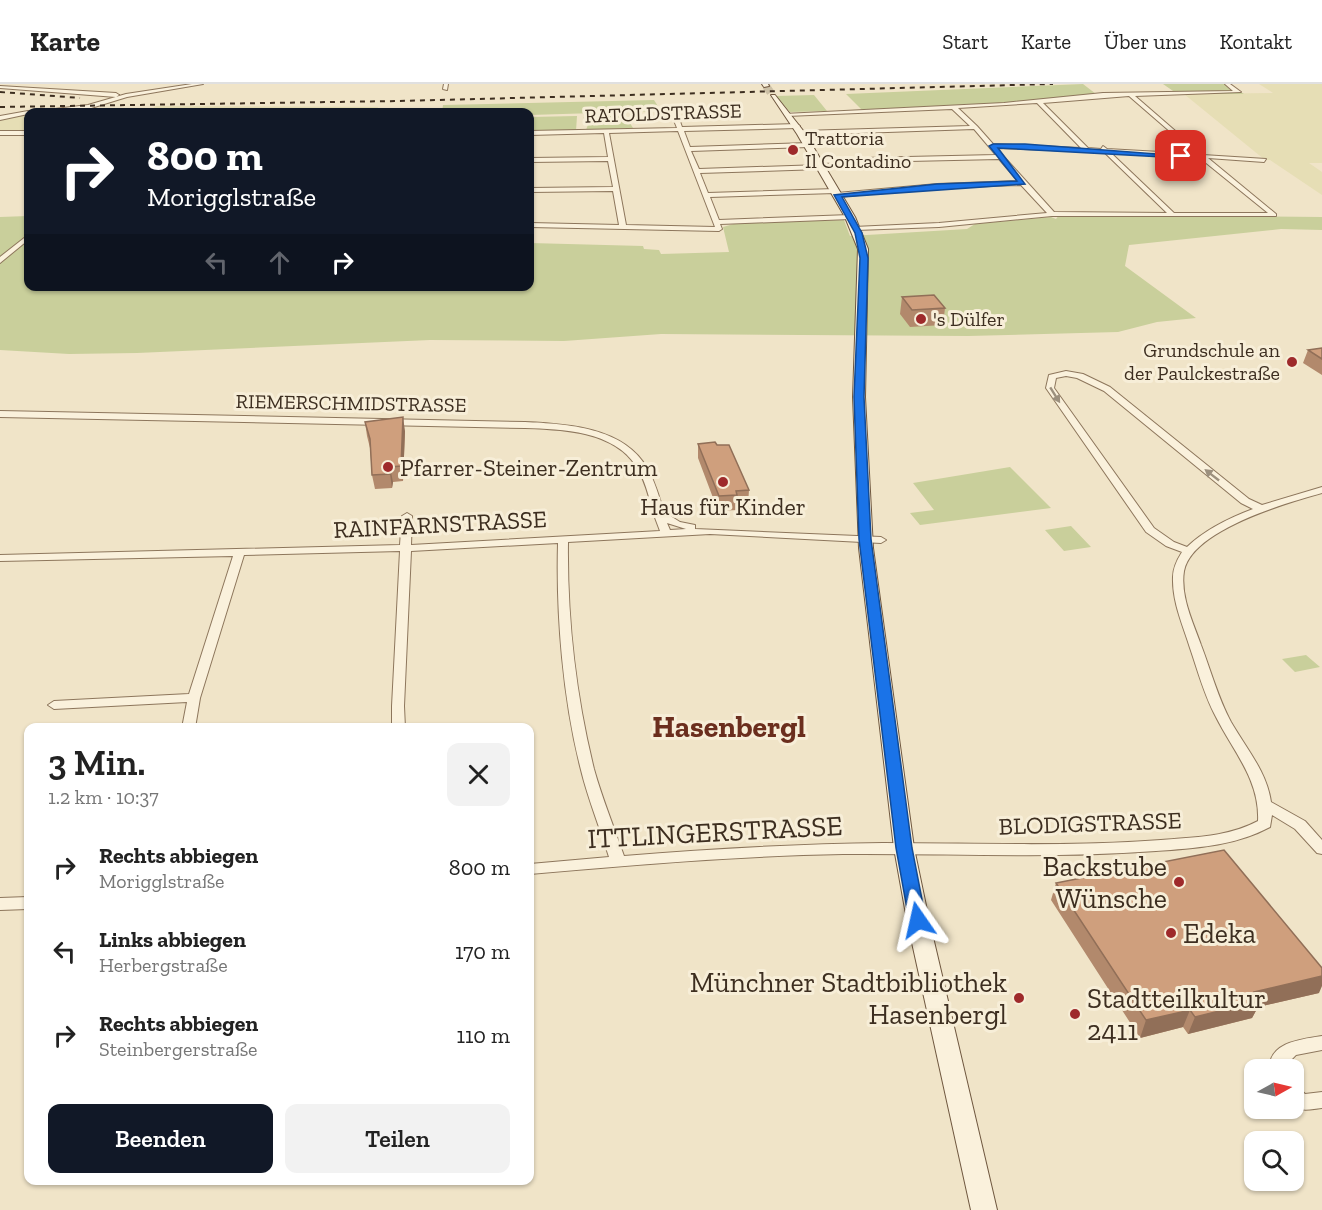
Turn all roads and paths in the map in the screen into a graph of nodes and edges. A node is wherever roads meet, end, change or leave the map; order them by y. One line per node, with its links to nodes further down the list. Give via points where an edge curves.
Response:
1 (201, 84): 5 (street)
2 (1227, 84): 4 (street, via 1238,91 1236,94)
3 (0, 87): 5 (street)
4 (1131, 94): 7 (street); 27 (street)
5 (126, 96): 9 (street)
6 (773, 96): 12 (main road)
7 (1038, 101): 8 (street); 21 (street)
8 (953, 107): 12 (street); 14 (street)
9 (70, 108)
10 (674, 112): 15 (street)
11 (24, 114): 13 (street)
12 (787, 114): 16 (main road)
13 (0, 118)
14 (975, 127): 16 (street, RATOLDSTRASSE); 23 (street)
15 (680, 129): 16 (street, RATOLDSTRASSE); 17 (street, RATOLDSTRASSE); 24 (street)
16 (799, 129): 22 (main road)
17 (606, 131): 20 (street, RATOLDSTRASSE); 29 (street)
18 (0, 133): 19 (street)
19 (24, 133)
20 (534, 133)
21 (1080, 142): 25 (street); 26 (street, via 1096,143)
22 (809, 145): 24 (street); 32 (main road)
23 (993, 146): 25 (street); 28 (street)
24 (689, 149): 33 (street)
25 (1087, 150): 26 (street)
26 (1105, 151): 27 (street); 40 (street)
27 (1201, 156): 31 (street); 40 (street, via 1274,215)
28 (1002, 157): 32 (street); 34 (street)
29 (610, 159): 30 (street); 35 (street)
30 (534, 160)
31 (1264, 160)
32 (819, 164): 33 (street); 37 (main road)
33 (697, 171): 38 (street)
34 (1022, 183): 37 (street); 39 (street)
35 (616, 189): 36 (street); 43 (street)
36 (534, 190)
37 (836, 193): 38 (street); 41 (main road)
38 (707, 195): 44 (street)
39 (1052, 214): 40 (street); 41 (street, via 939,225)
40 (1172, 214)
41 (853, 223): 44 (street); 55 (main road, via 864,258 859,397)
42 (534, 225): 43 (street)
43 (623, 227): 44 (street)
44 (719, 229)
45 (24, 240): 46 (street)
46 (0, 261)
47 (0, 414): 50 (street, RIEMERSCHMIDSTRASSE, via 558,427 599,436 637,458)
48 (1322, 490): 49 (street)
49 (1260, 508): 57 (street, via 1217,529); 57 (street, one-way to 57, via 1245,501 1107,389 1071,374 1052,376 1050,388 1138,514 1160,538)
50 (656, 512): 52 (street, via 677,524); 53 (street, RIEMERSCHMIDSTRASSE)
51 (407, 516): 56 (street)
52 (710, 531): 53 (street, RAINFARNSTRASSE); 55 (street, RAINFARNSTRASSE)
53 (666, 532): 54 (street, RAINFARNSTRASSE)
54 (563, 540): 56 (street, RAINFARNSTRASSE); 67 (street, via 562,586 575,712 588,771)
55 (873, 540): 65 (main road)
56 (407, 548): 58 (street, RAINFARNSTRASSE); 63 (street)
57 (1189, 551): 64 (street, via 1179,568 1180,602 1224,721 1264,791)
58 (239, 554): 59 (street, RAINFARNSTRASSE); 60 (street)
59 (0, 558)
60 (194, 698): 61 (street); 62 (street)
61 (54, 705)
62 (189, 723)
63 (399, 723)
64 (1267, 806): 65 (street, BLODIGSTRASSE, via 1265,823 1250,833 1187,843 1116,850); 66 (street, via 1300,825)
65 (904, 848): 67 (street, ITTLINGERSTRASSE); 75 (main road)
66 (1322, 849)
67 (618, 861): 68 (street, ITTLINGERSTRASSE)
68 (534, 869)
69 (24, 903): 70 (street)
70 (0, 904)
71 (1322, 1043): 72 (street, via 1291,1049)
72 (1281, 1059)
73 (1322, 1100): 74 (street)
74 (1304, 1102)
75 (984, 1210)

